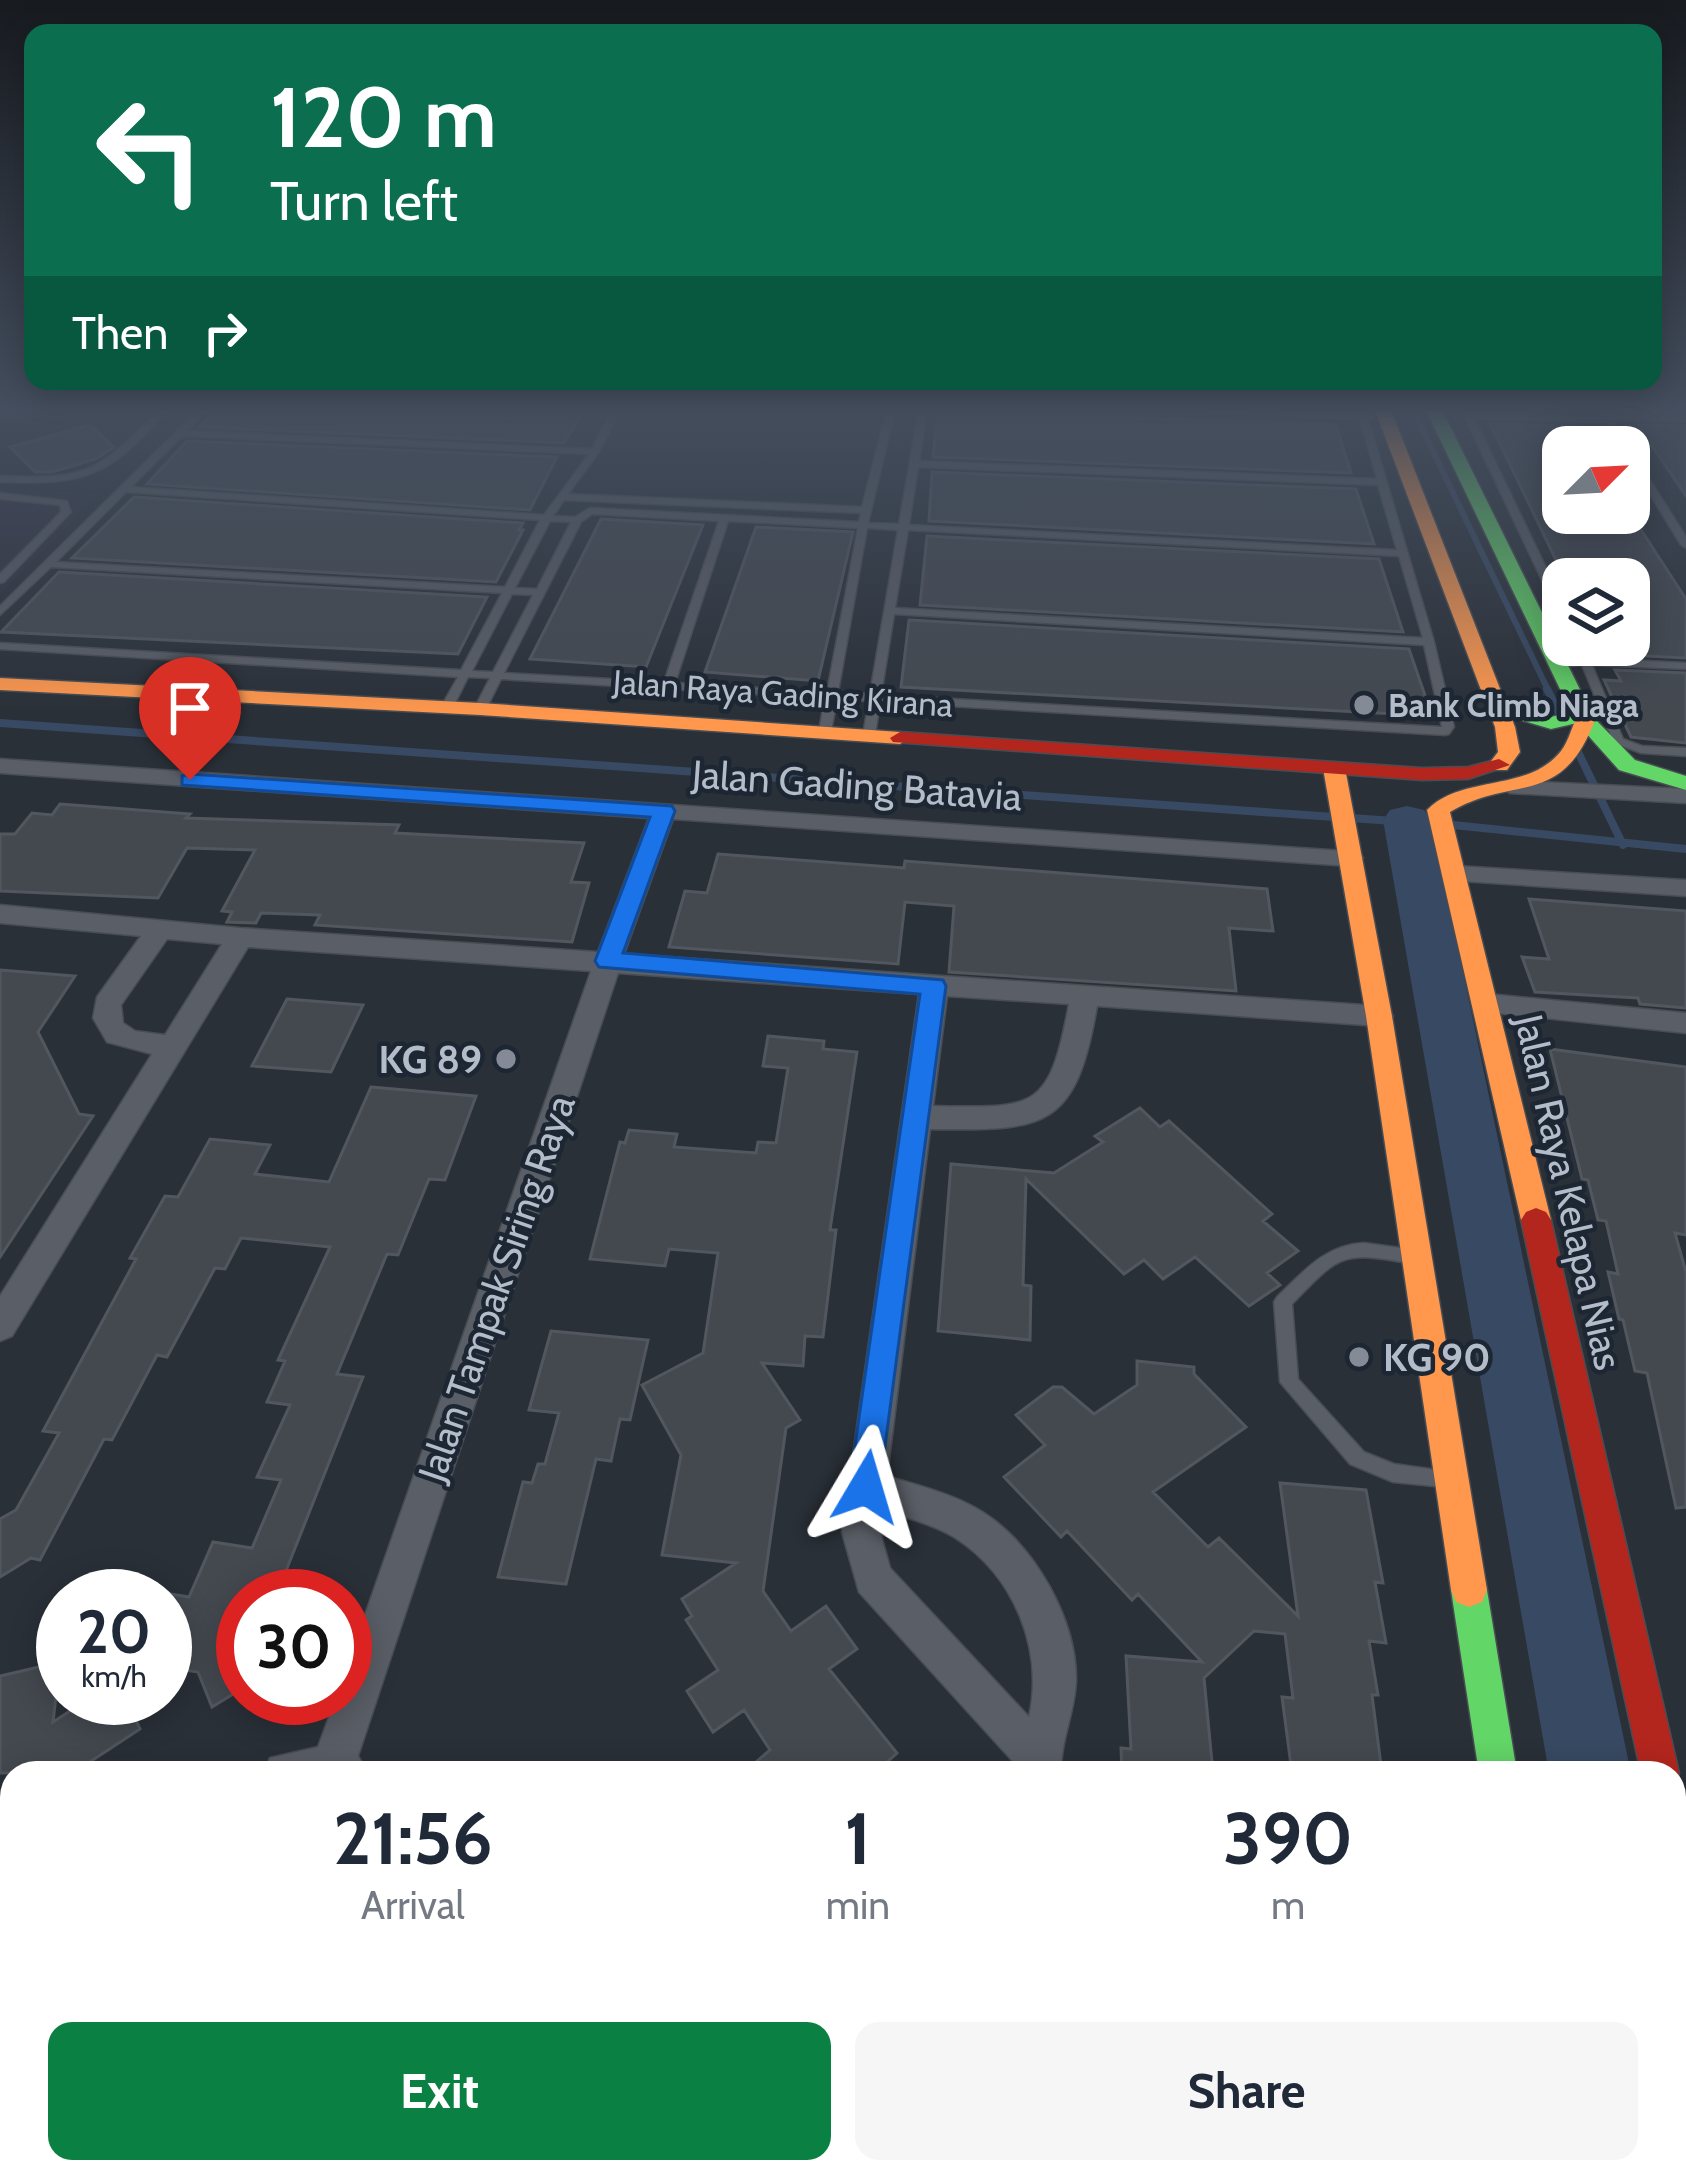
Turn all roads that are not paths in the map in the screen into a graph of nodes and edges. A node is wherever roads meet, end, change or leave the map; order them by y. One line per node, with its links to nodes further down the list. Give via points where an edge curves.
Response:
1 (66, 512): 23 (lane)
2 (100, 512): 21 (lane)
3 (469, 512): 14 (lane)
4 (551, 512): 14 (lane)
5 (591, 512): 16 (lane)
6 (626, 512): 15 (lane)
7 (866, 512): 17 (lane)
8 (907, 512): 18 (lane)
9 (1388, 512): 20 (lane)
10 (1419, 512): 43 (main road)
11 (1488, 512): 28 (main road)
12 (1514, 512): 22 (lane)
13 (1665, 512): 19 (lane)
14 (547, 517): 16 (lane); 24 (lane)
15 (724, 519): 17 (lane); 38 (lane)
16 (577, 520): 25 (lane)
17 (865, 526): 18 (lane); 39 (lane)
18 (904, 528): 20 (lane); 26 (lane)
19 (1686, 545)
20 (1400, 553): 29 (lane)
21 (46, 564): 24 (lane); 27 (lane)
22 (1542, 570)
23 (0, 580)
24 (507, 590): 25 (lane); 35 (lane)
25 (537, 592): 36 (lane)
26 (891, 611): 29 (lane); 40 (lane)
27 (0, 612)
28 (1542, 614)
29 (1429, 641): 40 (lane, via 1448,727 1436,734)
30 (0, 646): 35 (lane)
31 (1650, 664): 34 (lane)
32 (1565, 666): 44 (main road)
33 (1589, 666): 47 (lane, via 1618,741)
34 (1686, 666)
35 (464, 674): 36 (lane); 41 (lane)
36 (497, 675): 38 (lane); 42 (lane)
37 (0, 684): 41 (main road, Jalan Raya Gading Kirana)
38 (668, 686): 39 (lane)
39 (832, 698): 40 (lane); 45 (lane)
40 (876, 701): 46 (lane)
41 (447, 707): 42 (main road, Jalan Raya Gading Kirana)
42 (480, 709): 45 (main road, Jalan Raya Gading Kirana)
43 (1506, 713): 44 (main road); 49 (main road, Jalan Raya Gading Kirana, via 1509,752 1494,769)
44 (1578, 727): 50 (main road, via 1618,762); 51 (main road, Jalan Raya Kelapa Nias, via 1570,754)
45 (825, 731): 46 (main road, Jalan Raya Gading Kirana)
46 (869, 735): 49 (main road, Jalan Raya Gading Kirana)
47 (1686, 752)
48 (0, 766): 53 (street, Jalan Gading Batavia)
49 (1334, 768): 54 (main road)
50 (1686, 783)
51 (1518, 788): 52 (street); 55 (main road, Jalan Raya Kelapa Nias, via 1460,796 1438,810)
52 (1686, 796)
53 (664, 811): 54 (street, Jalan Gading Batavia); 60 (street, Jalan Tampak Siring Raya)
54 (1349, 853): 64 (main road)
55 (1454, 868): 56 (street); 63 (main road, Jalan Raya Kelapa Nias)
56 (1686, 888)
57 (0, 914): 58 (street)
58 (160, 929): 59 (street); 66 (street, via 105,1017 122,1040)
59 (240, 937): 60 (street); 66 (street)
60 (608, 961): 61 (street); 72 (street, Jalan Tampak Siring Raya)
61 (934, 986): 62 (street); 67 (street)
62 (1085, 996): 64 (street); 67 (street, via 1074,1065 1042,1109 1013,1118)
63 (1487, 1004): 65 (street); 76 (main road, Jalan Raya Kelapa Nias)
64 (1379, 1016): 68 (main road)
65 (1686, 1023)
66 (172, 1046): 69 (street)
67 (915, 1117): 71 (street)
68 (1417, 1258): 70 (main road); 70 (lane, via 1335,1251 1283,1302 1289,1382 1357,1458 1393,1474)
69 (0, 1326)
70 (1453, 1478): 75 (main road)
71 (866, 1487): 73 (street, via 861,1532 873,1578); 74 (street, via 966,1523 1025,1584 1056,1647 1056,1696)
72 (342, 1761)
73 (1035, 1761)
74 (1040, 1761)
75 (1496, 1761)
76 (1657, 1761)

